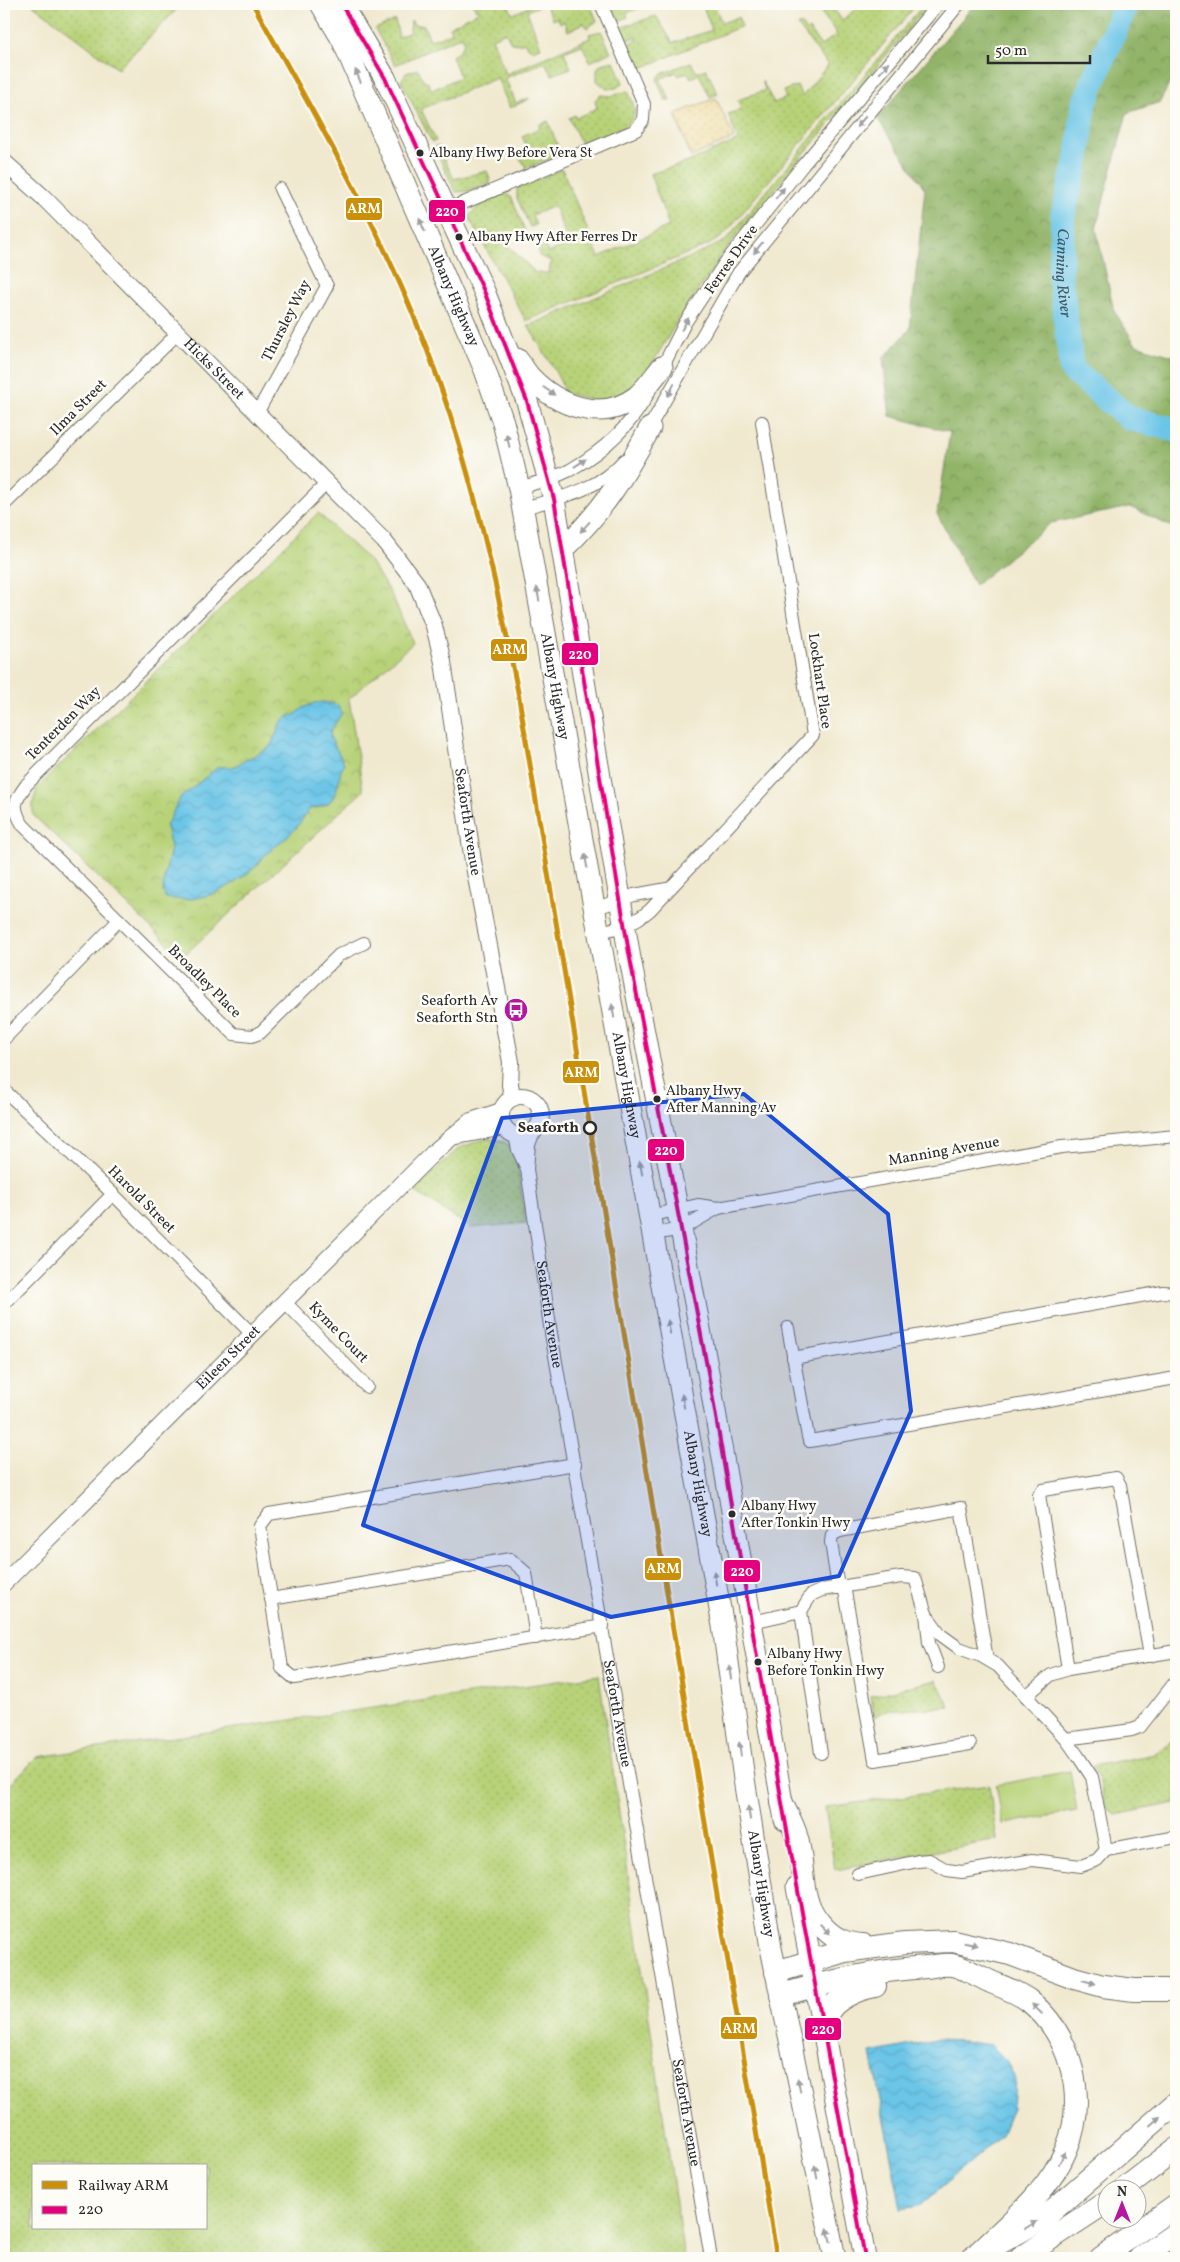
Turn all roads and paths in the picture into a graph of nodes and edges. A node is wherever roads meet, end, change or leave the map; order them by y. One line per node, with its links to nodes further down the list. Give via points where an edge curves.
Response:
1 (321, 4): 17 (highway, Albany Highway, one-way to 1, via 503,422 485,370 342,39)
2 (341, 4): 8 (highway, Albany Highway, via 384,78)
3 (601, 4): 8 (street, via 644,104 643,120 636,130)
4 (938, 4): 11 (street, Ferres Drive, one-way to 4, via 685,323 724,264)
5 (959, 4): 14 (street, Ferres Drive, one-way to 14, via 739,272)
6 (4, 162): 9 (street, Hicks Street, via 43,197)
7 (280, 189): 12 (street, Thursley Way, via 327,286)
8 (446, 210): 10 (highway, Albany Highway)
9 (177, 334): 12 (street, Hicks Street); 19 (street, Ilma Street)
10 (505, 343): 11 (highway, one-way to 11, via 531,378 553,395 590,411 612,409 636,397); 15 (highway, Albany Highway, via 527,401)
11 (662, 368): 15 (street, Ferres Drive, one-way to 11, via 569,470 612,442 641,407)
12 (257, 413): 16 (street, Hicks Street)
13 (762, 422): 22 (street, Lockhart Place, via 813,735)
14 (650, 428): 18 (street, Ferres Drive, via 605,479); 20 (highway, one-way to 20, via 622,480)
15 (549, 478): 17 (street, Ferres Drive); 18 (highway, Albany Highway)
16 (327, 483): 21 (street, Hicks Street, via 384,541); 25 (street, Tenterden Way, via 27,784 16,799 15,812 23,824)
17 (521, 498): 18 (street, Ferres Drive); 24 (highway, Albany Highway, one-way to 17)
18 (554, 499): 20 (highway, Albany Highway)
19 (4, 505)
20 (563, 549): 23 (highway, Albany Highway)
21 (417, 584): 30 (street, Seaforth Avenue, via 434,626 443,662 473,861)
22 (667, 889): 23 (street); 26 (street, Lockhart Place, via 639,920)
23 (621, 900): 24 (street); 26 (highway, Albany Highway)
24 (594, 909): 27 (highway, Albany Highway)
25 (119, 920): 28 (street, Broadley Place, via 234,1034 244,1036 260,1033 339,955); 29 (street)
26 (625, 926): 27 (street, Lockhart Place); 40 (highway, Albany Highway)
27 (599, 932): 41 (highway, Albany Highway, one-way to 27)
28 (364, 943)
29 (4, 1039)
30 (511, 1062): 32 (street, Seaforth Avenue); 33 (street, Seaforth Avenue)
31 (4, 1090): 38 (street, Harold Street)
32 (513, 1098): 33 (street, via 523,1096); 34 (street, via 504,1106)
33 (532, 1099): 35 (street, via 541,1115)
34 (507, 1125): 35 (street, via 522,1136); 37 (street, Seaforth Avenue); 43 (street, Eileen Street, via 471,1121 434,1152)
35 (534, 1131): 37 (street, Seaforth Avenue)
36 (1176, 1136): 39 (street, Manning Avenue, via 1062,1147)
37 (527, 1169): 50 (street, Seaforth Avenue)
38 (113, 1194): 44 (street); 46 (street, Harold Street)
39 (718, 1208): 40 (street, Manning Avenue); 40 (street, Manning Avenue, via 698,1205)
40 (680, 1219): 41 (street, Manning Avenue); 41 (street, Manning Avenue); 56 (highway, Albany Highway)
41 (651, 1225): 58 (highway, Albany Highway, one-way to 41)
42 (1176, 1293): 47 (street, via 1163,1292)
43 (285, 1302): 46 (street, Eileen Street); 49 (street, Kyme Court)
44 (4, 1304)
45 (788, 1328): 47 (street)
46 (253, 1335): 51 (street, Eileen Street)
47 (793, 1358): 48 (street, via 810,1441)
48 (1176, 1378)
49 (367, 1387)
50 (575, 1464): 53 (street, via 269,1514 260,1526); 57 (street, Seaforth Avenue)
51 (4, 1583)
52 (841, 1587): 54 (street, via 811,1595); 55 (street, via 902,1577 915,1578); 62 (street, via 832,1535 961,1508); 68 (street, via 876,1760)
53 (271, 1599): 59 (street, via 510,1559 526,1573); 59 (street, via 282,1668 294,1678)
54 (801, 1611): 56 (street); 69 (street)
55 (926, 1614): 62 (street, via 950,1643); 63 (street, via 929,1643)
56 (752, 1622): 58 (highway); 70 (highway, Albany Highway)
57 (603, 1626): 59 (street); 88 (street, Seaforth Avenue)
58 (723, 1626): 76 (highway, Albany Highway, one-way to 58, via 744,1780)
59 (536, 1638)
60 (1176, 1651): 61 (street)
61 (1150, 1656): 64 (street); 64 (street, via 1120,1485 1116,1478 1043,1490 1039,1494)
62 (987, 1659): 66 (street)
63 (938, 1667)
64 (1068, 1669): 66 (street, via 1051,1675)
65 (1176, 1680): 67 (street, via 1140,1727)
66 (1026, 1696): 67 (street)
67 (1066, 1739): 72 (street, via 1092,1778)
68 (970, 1744)
69 (821, 1753)
70 (782, 1802): 74 (highway, one-way to 74, via 796,1835 803,1889 811,1912 840,1941); 75 (highway, Albany Highway)
71 (1176, 1837): 72 (street)
72 (1106, 1850): 73 (street, via 1097,1860 1081,1866 1032,1860 962,1872 947,1870 929,1860)
73 (858, 1874)
74 (884, 1946): 75 (highway, via 845,1951); 79 (highway, one-way to 79, via 931,1942 968,1944 1010,1954 1103,1986)
75 (810, 1963): 76 (highway); 78 (highway, Albany Highway)
76 (776, 1972): 80 (highway, Albany Highway)
77 (987, 1980): 78 (highway, via 952,1965 909,1968); 81 (highway, via 951,1976 910,1977 860,1989 846,1995 827,2013); 91 (highway, one-way to 77, via 1036,2199 1054,2173 1075,2121 1077,2099 1069,2059 1051,2025 1026,1999)
78 (814, 1986): 80 (highway); 81 (highway, Albany Highway)
79 (1176, 1990)
80 (781, 1994): 89 (highway, Albany Highway, one-way to 80)
81 (824, 2035): 90 (highway, Albany Highway)
82 (1176, 2103): 91 (highway, one-way to 82, via 1044,2218)
83 (1176, 2149): 84 (highway)
84 (1136, 2180)
85 (1176, 2205): 93 (highway)
86 (1098, 2208): 92 (highway)
87 (1176, 2233): 94 (highway)
88 (711, 2258)
89 (835, 2258)
90 (865, 2258)
91 (973, 2258)
92 (1021, 2258)
93 (1101, 2258)
94 (1140, 2258)

